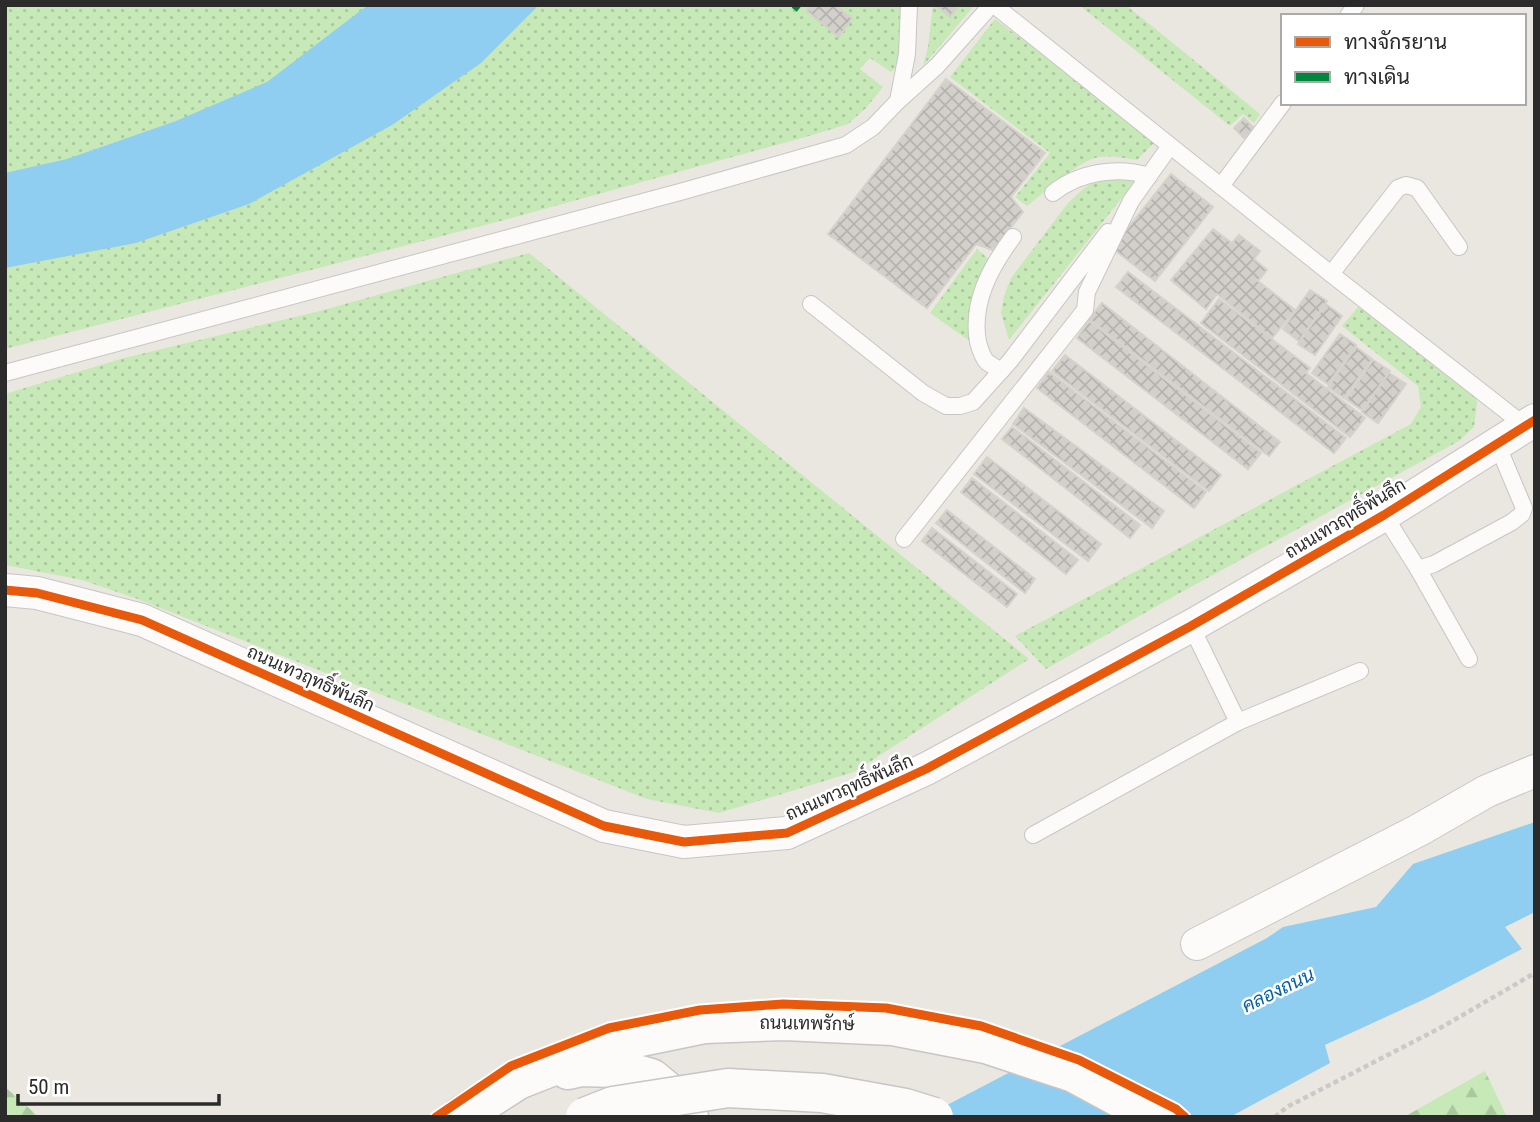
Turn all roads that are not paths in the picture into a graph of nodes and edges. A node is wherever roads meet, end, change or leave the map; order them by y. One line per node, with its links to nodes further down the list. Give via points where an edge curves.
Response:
1 (909, 5): 4 (lane)
2 (987, 5): 4 (lane, via 937,66)
3 (994, 5): 6 (lane)
4 (898, 101): 16 (lane, via 873,127 846,145)
5 (1282, 105): 8 (lane)
6 (1170, 146): 7 (lane); 8 (lane)
7 (1149, 176): 9 (lane, via 1112,171 1091,174); 10 (lane)
8 (1221, 186): 13 (lane)
9 (1053, 193)
10 (1132, 201): 15 (lane); 20 (lane, via 1087,292 1085,310)
11 (1013, 237): 15 (lane, via 981,295 975,324 986,361)
12 (1459, 247): 13 (lane, via 1417,188 1406,185 1398,188)
13 (1331, 274): 17 (lane)
14 (811, 304): 15 (lane, via 946,406 973,401)
15 (1001, 371)
16 (5, 373)
17 (1530, 423): 18 (street, ถนนเทวฤทธิ์พันลึก)
18 (1497, 444): 19 (street, ถนนเทวฤทธิ์พันลึก); 21 (lane, via 1524,508 1522,514)
19 (1384, 515): 21 (lane); 23 (street, ถนนเทวฤทธิ์พันลึก)
20 (904, 539)
21 (1418, 569): 24 (lane)
22 (5, 590): 23 (street, ถนนเทวฤทธิ์พันลึก, via 37,593 142,620 604,826 684,842 787,833 926,769)
23 (1191, 626): 26 (lane)
24 (1469, 659)
25 (1360, 671): 26 (lane)
26 (1238, 722): 28 (lane)
27 (1535, 771): 29 (street, via 1486,791 1419,831)
28 (1033, 835)
29 (1197, 944)
30 (518, 1080): 31 (main road, ถนนเทพรักษ์); 33 (main road, via 581,1067 615,1068 650,1077 685,1106); 35 (main road, ถนนเทพรักษ์, via 612,1043 705,1024 784,1021 893,1026 986,1044 1074,1073)
31 (460, 1117)
32 (585, 1117): 34 (main road, bridge, via 613,1107 728,1088 822,1093)
33 (689, 1117)
34 (934, 1117)
35 (1155, 1117)

